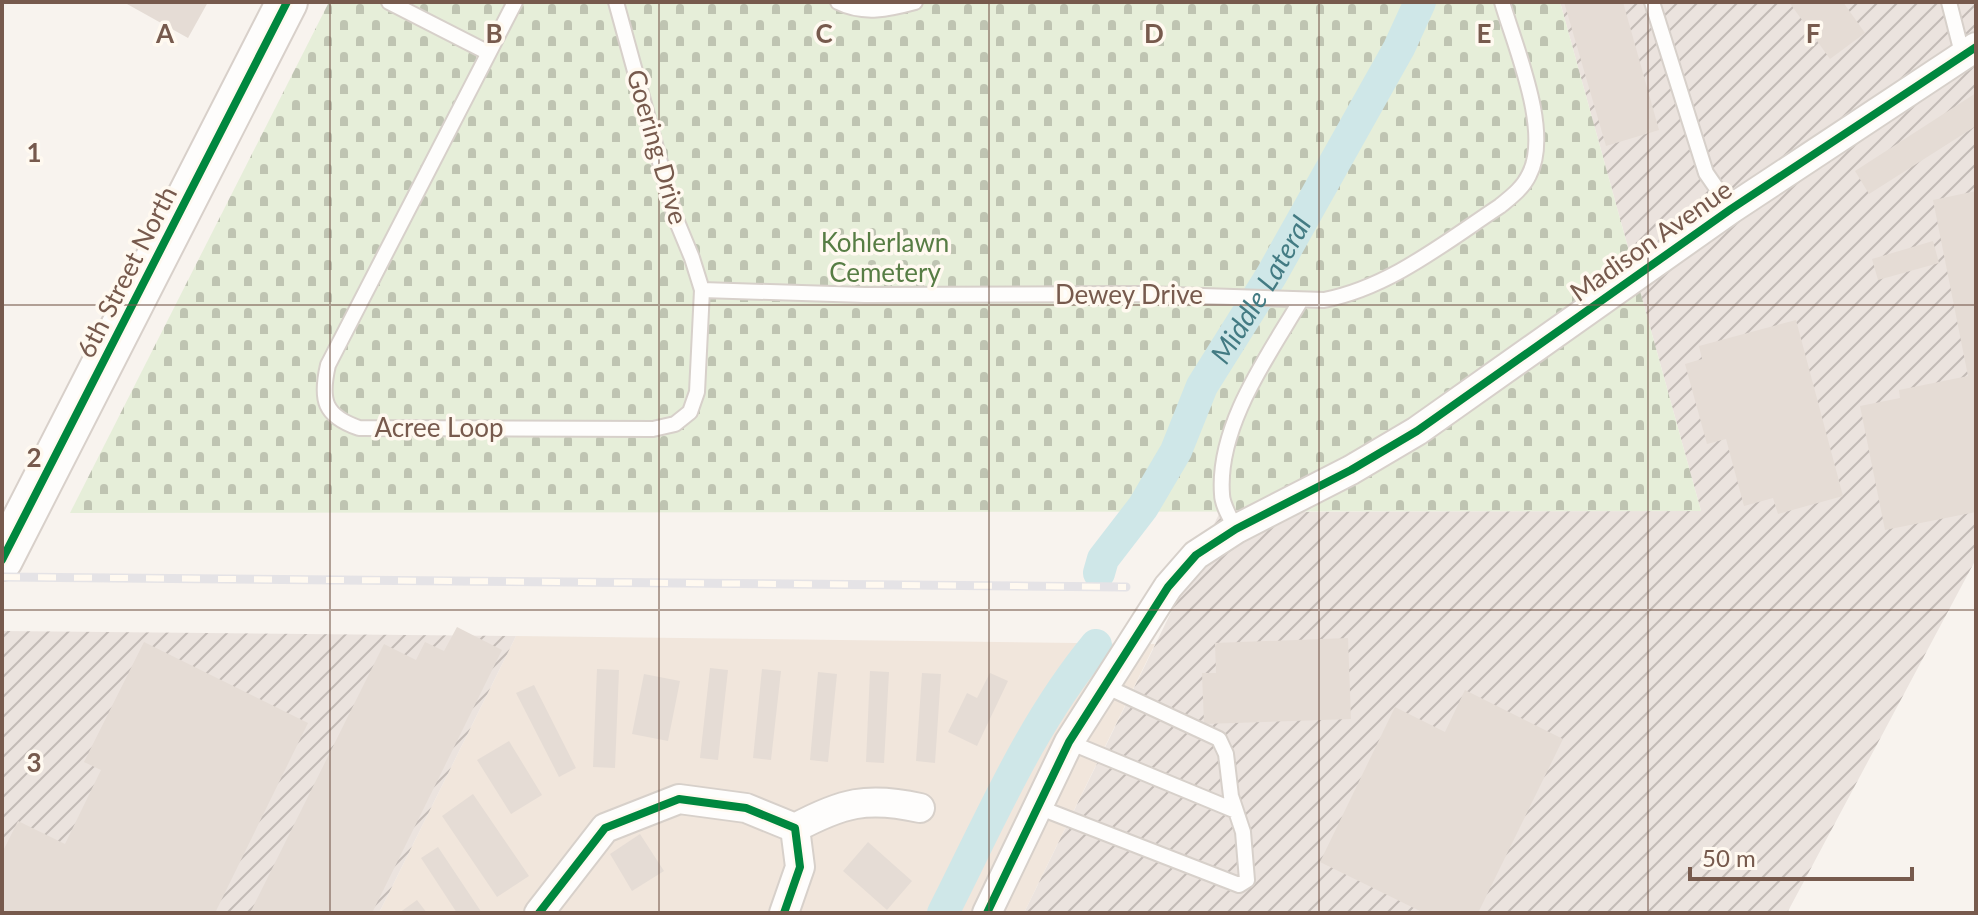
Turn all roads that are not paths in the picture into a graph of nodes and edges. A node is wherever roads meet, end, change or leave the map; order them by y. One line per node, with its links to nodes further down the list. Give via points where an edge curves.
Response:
1 (287, 2): 16 (street, 6th Street North)
2 (389, 2): 10 (lane)
3 (515, 2): 10 (lane, Acree Loop)
4 (616, 2): 13 (lane, Goering Drive, via 675,217)
5 (838, 2): 6 (lane, via 859,10)
6 (915, 2)
7 (1502, 2): 14 (lane, Dewey Drive, via 1537,128 1530,175 1500,206 1379,283 1352,295)
8 (1652, 2): 12 (lane, via 1706,173)
9 (1949, 2): 11 (lane)
10 (487, 52): 13 (lane, Acree Loop, via 328,365 327,405 339,421 359,428 653,429 675,424 690,412 697,392)
11 (1969, 52): 12 (street, Madison Avenue)
12 (1731, 209): 15 (street, Madison Avenue, via 1417,431)
13 (702, 290): 14 (lane, Dewey Drive)
14 (1301, 300): 15 (lane, via 1262,363 1229,437 1222,497)
15 (1236, 529): 17 (street, Madison Avenue, via 1196,555 1168,587)
16 (2, 560)
17 (1105, 686): 18 (street, Madison Avenue); 21 (lane, via 1219,739)
18 (1069, 742): 19 (street, Madison Avenue); 21 (lane)
19 (1038, 807): 21 (lane, via 1239,885 1247,880); 25 (street, Madison Avenue)
20 (920, 808): 22 (street, via 858,802)
21 (1236, 811)
22 (795, 828): 23 (street, via 746,808 679,799 605,828); 24 (street, via 800,867)
23 (539, 913)
24 (784, 913)
25 (987, 913)

